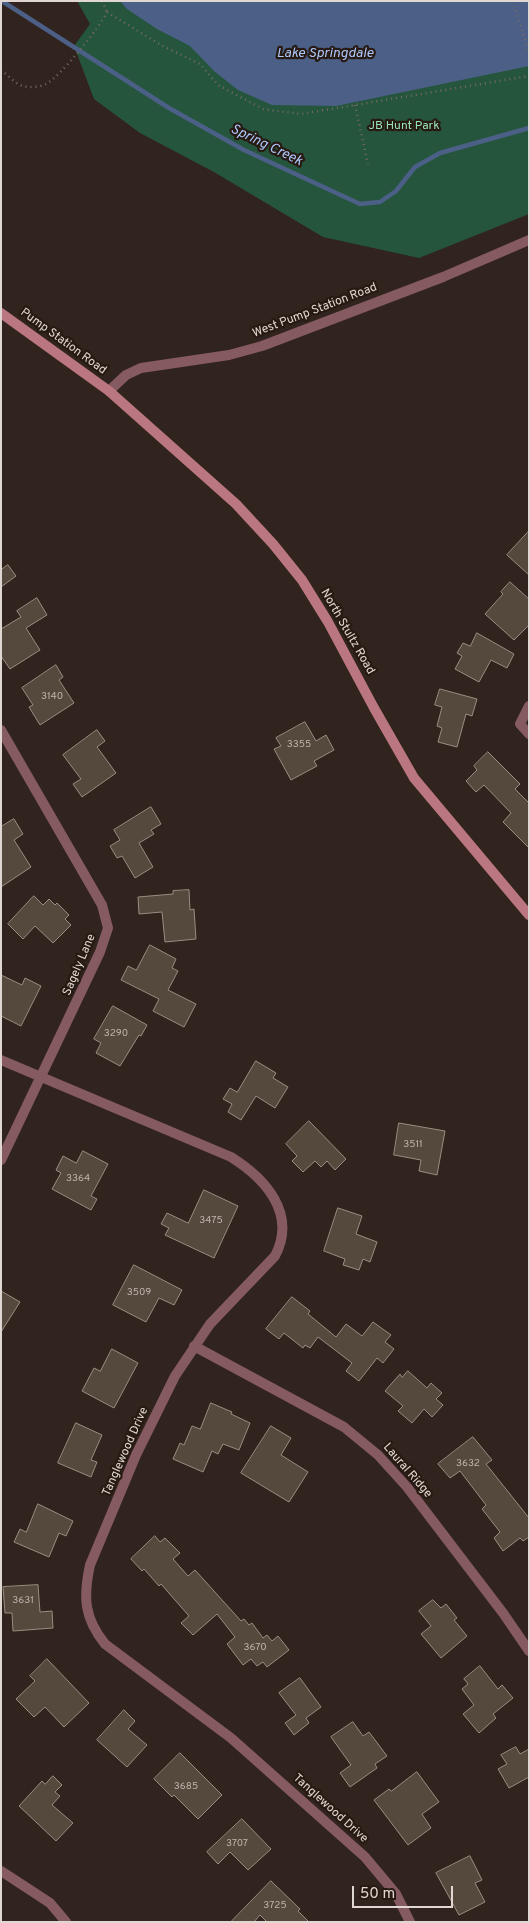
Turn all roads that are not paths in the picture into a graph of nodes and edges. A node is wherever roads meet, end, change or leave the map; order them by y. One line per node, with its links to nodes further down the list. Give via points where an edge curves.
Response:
1 (529, 240): 3 (street, West Pump Station Road, via 443,277 262,346 229,355 141,368 126,375)
2 (1, 313): 3 (street, Pump Station Road)
3 (109, 391): 7 (street, North Stultz Road, via 236,504 302,580 414,778)
4 (529, 706): 6 (street, via 520,724)
5 (1, 730): 9 (street, Sagely Lane, via 102,905 108,928)
6 (529, 734)
7 (529, 915)
8 (1, 1060): 9 (street, Tanglewood Drive)
9 (41, 1078): 10 (street, Sagely Lane); 11 (street, Tanglewood Drive, via 231,1157 256,1176 275,1200 280,1212 282,1244 275,1256 210,1324)
10 (1, 1160)
11 (194, 1346): 12 (street, Laural Ridge, via 344,1427 378,1455 407,1487); 15 (street, Tanglewood Drive, via 175,1376 136,1455 90,1565 85,1593 88,1615 105,1644 231,1738 365,1857 396,1894)
12 (529, 1651)
13 (1, 1871): 14 (street, via 50,1903)
14 (66, 1922)
15 (410, 1922)

